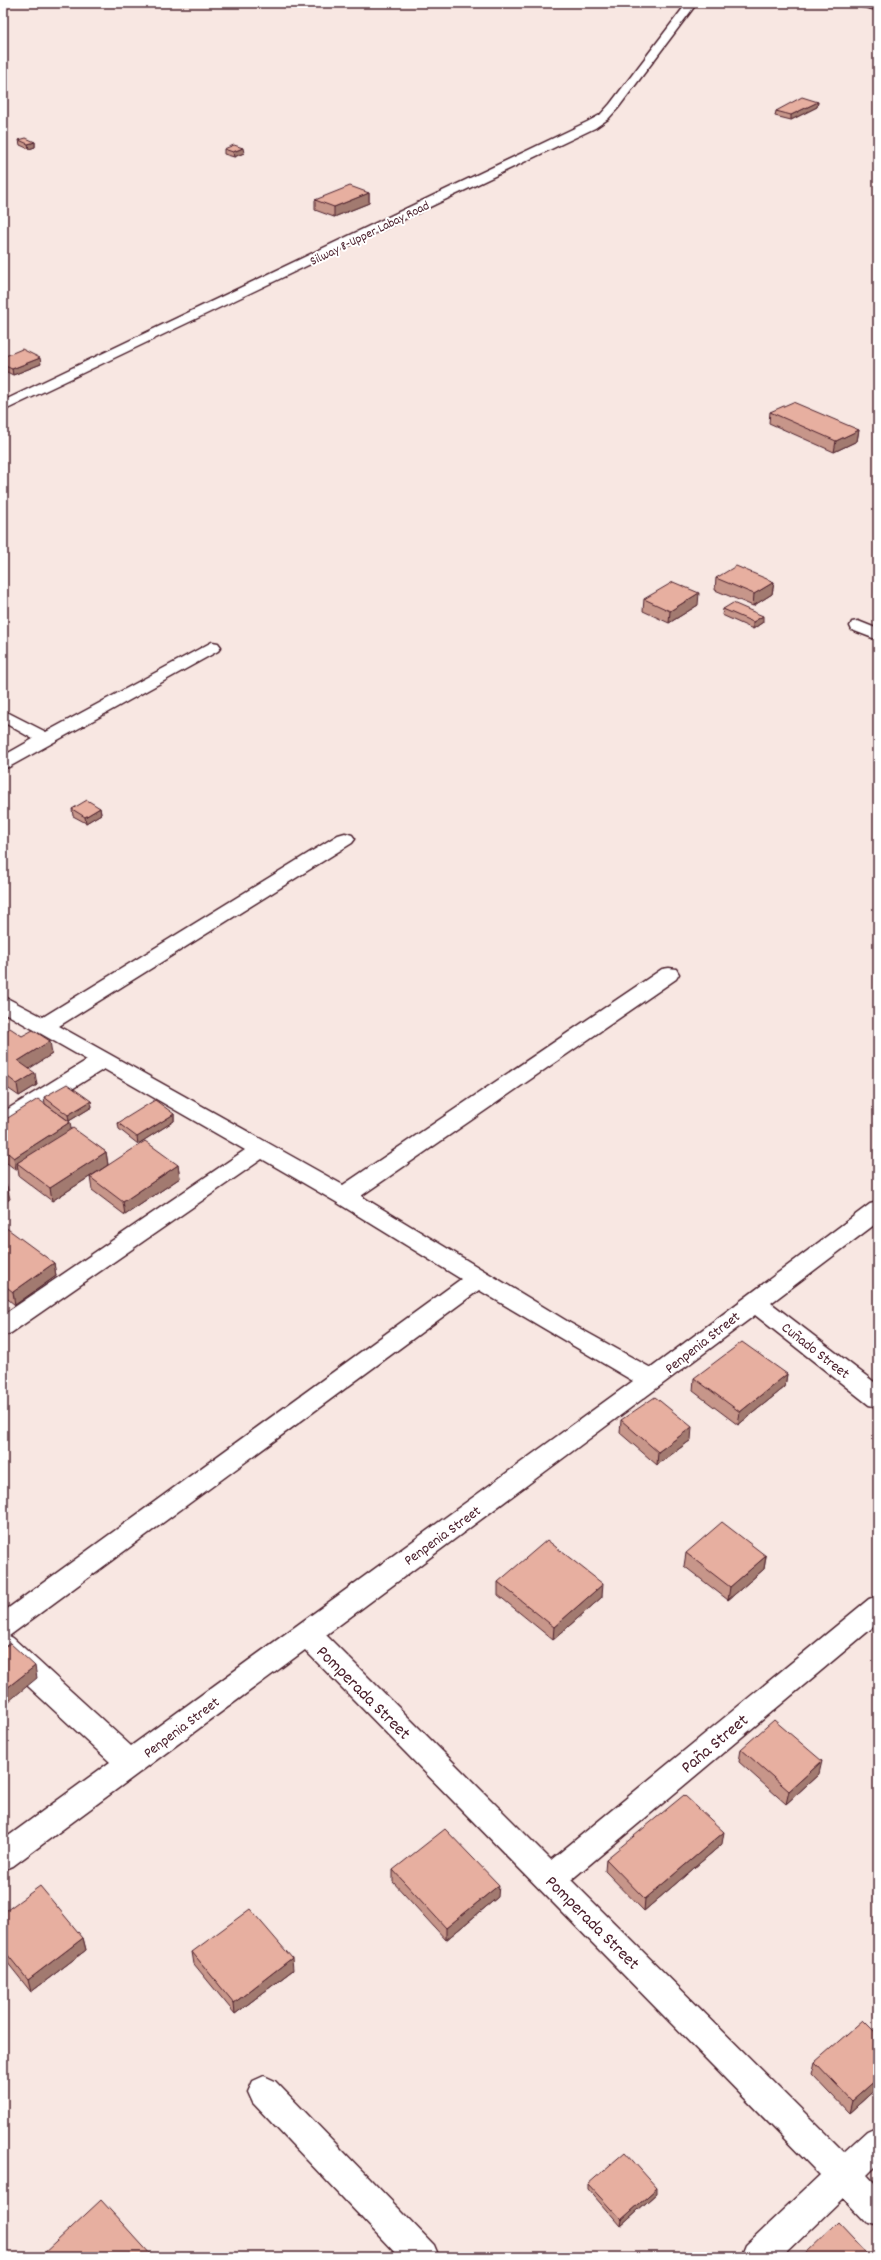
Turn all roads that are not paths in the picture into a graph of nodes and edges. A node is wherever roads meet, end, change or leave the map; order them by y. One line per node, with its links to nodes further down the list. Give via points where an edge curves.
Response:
1 (692, 3): 4 (street, Silway 8-Upper Labay Road, via 614,106 604,117 591,125)
2 (858, 3): 3 (street)
3 (878, 7)
4 (4, 405)
5 (858, 626): 6 (street)
6 (878, 635)
7 (212, 647): 9 (street)
8 (3, 715): 9 (street)
9 (46, 739): 10 (street)
10 (3, 763)
11 (345, 839): 14 (street)
12 (669, 974): 18 (street)
13 (3, 1003): 14 (street)
14 (43, 1026): 15 (street)
15 (103, 1060): 16 (street); 17 (street)
16 (3, 1122)
17 (261, 1149): 18 (street); 22 (street)
18 (344, 1196): 20 (street)
19 (878, 1210): 21 (street, Penpenia Street)
20 (479, 1278): 23 (street); 26 (street)
21 (754, 1302): 23 (street, Penpenia Street); 24 (street, Cuñado Street)
22 (3, 1327)
23 (652, 1380): 27 (street, Penpenia Street)
24 (878, 1398)
25 (878, 1607): 31 (street, Paña Street)
26 (3, 1627)
27 (307, 1634): 29 (street, Penpenia Street); 31 (street, Pomperada Street)
28 (3, 1646): 29 (street)
29 (132, 1764): 30 (street, Penpenia Street)
30 (3, 1857)
31 (550, 1879): 34 (street, Pomperada Street)
32 (264, 2092): 36 (street)
33 (878, 2142): 34 (street)
34 (844, 2175): 35 (street, Pomperada Street); 37 (street)
35 (878, 2210)
36 (422, 2257)
37 (758, 2257)

